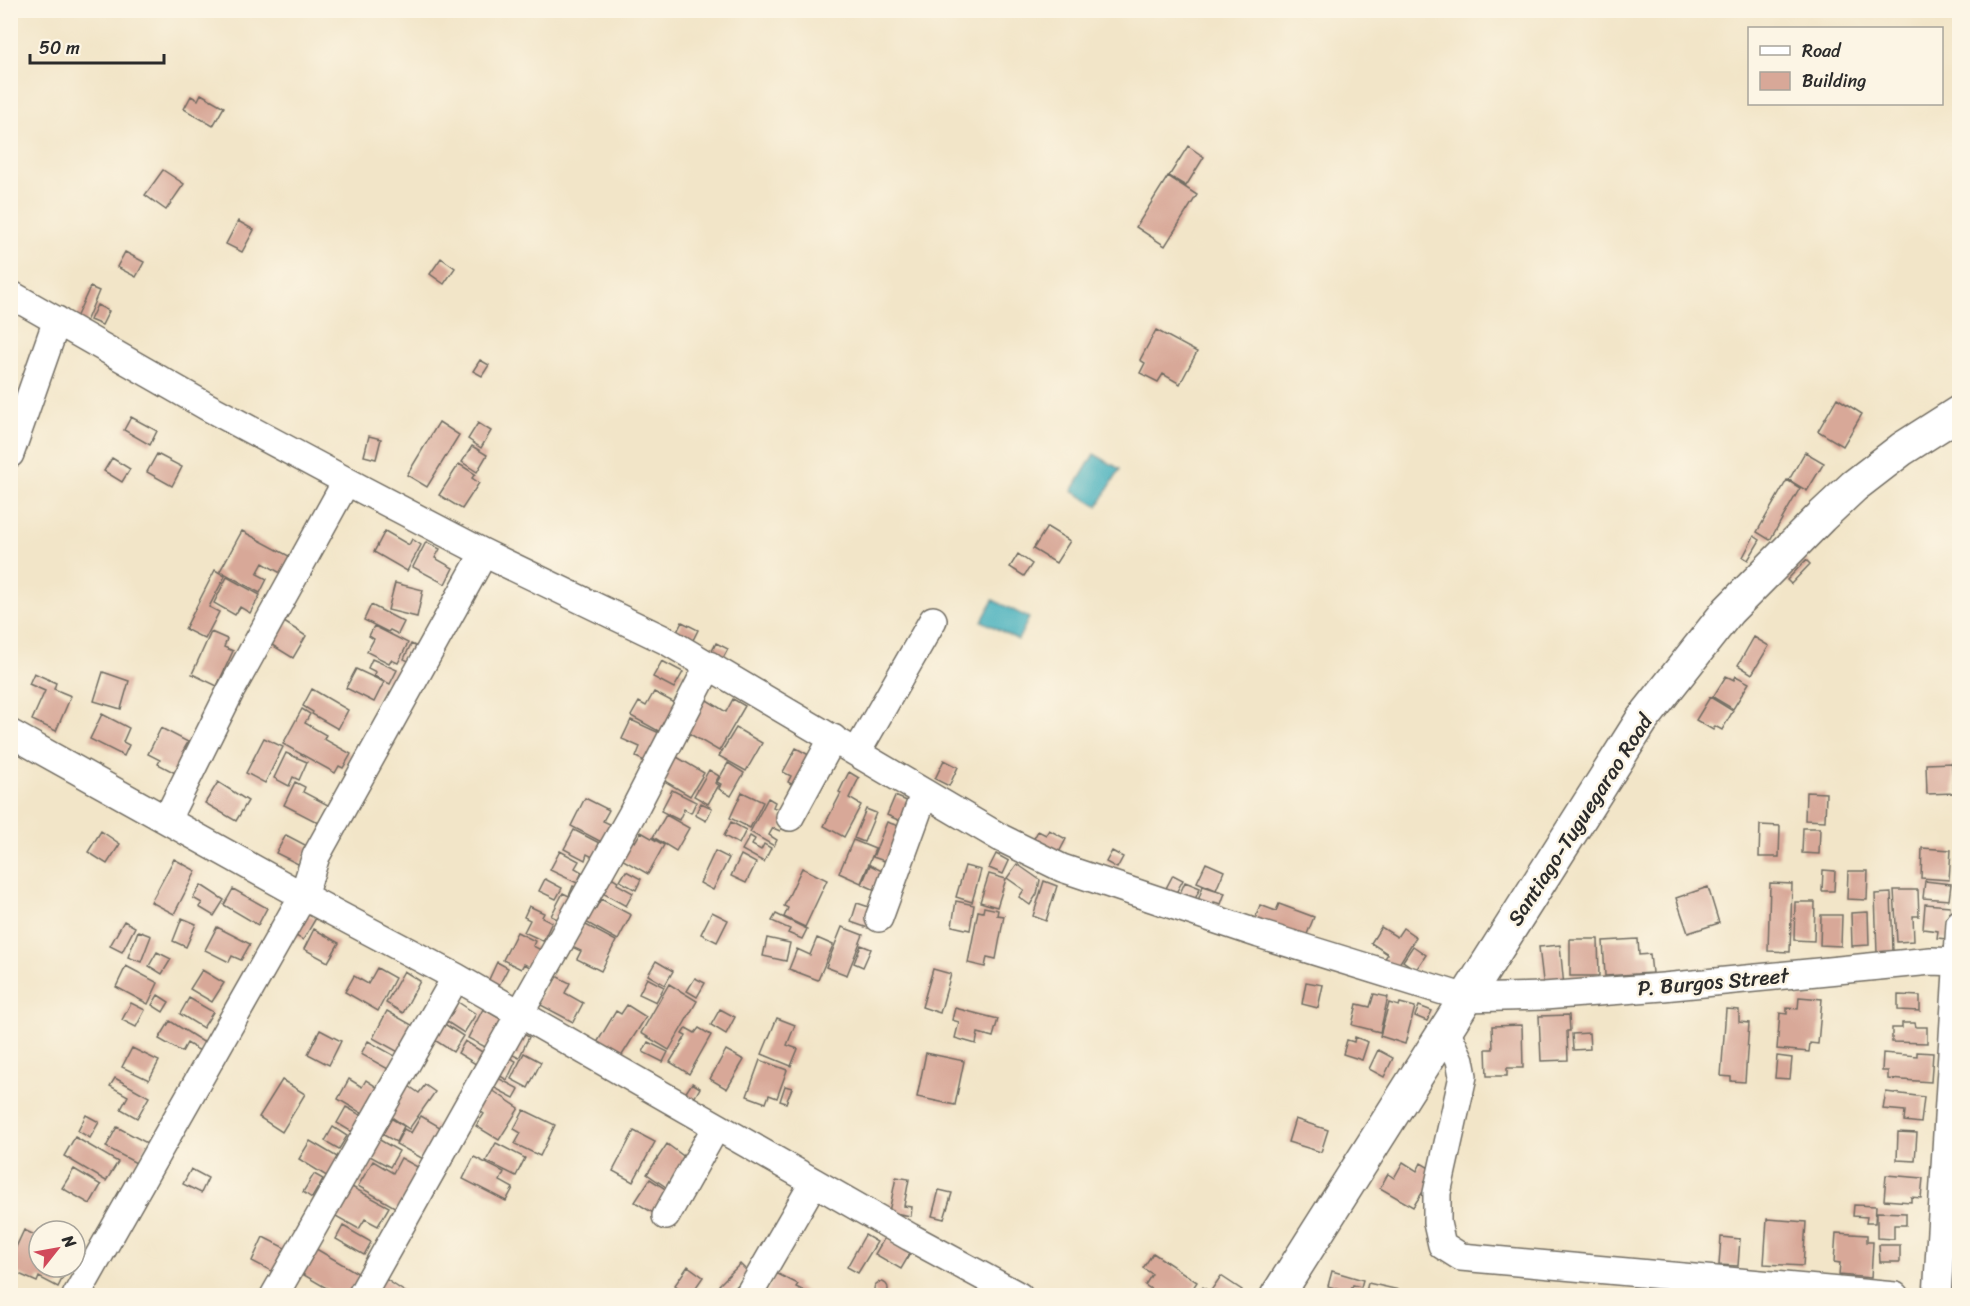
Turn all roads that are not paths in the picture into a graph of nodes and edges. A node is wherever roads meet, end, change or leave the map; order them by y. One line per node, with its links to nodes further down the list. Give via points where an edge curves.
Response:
1 (10, 294): 2 (street, P. Burgos Street)
2 (57, 320): 4 (street); 5 (street, P. Burgos Street)
3 (1959, 412): 20 (highway, Santiago-Tuguegarao Road, via 1854,486 1728,611 1642,720)
4 (10, 454)
5 (346, 482): 6 (street, P. Burgos Street); 14 (street, via 230,692)
6 (483, 553): 8 (street, P. Burgos Street, via 667,641); 15 (street, via 316,856)
7 (933, 620): 11 (street)
8 (709, 666): 10 (street, P. Burgos Street); 21 (street)
9 (10, 733): 14 (street)
10 (833, 738): 11 (street, P. Burgos Street); 13 (street)
11 (857, 752): 12 (street, P. Burgos Street)
12 (924, 794): 16 (street); 20 (street, P. Burgos Street, via 1062,868)
13 (790, 817)
14 (167, 819): 15 (street)
15 (303, 896): 19 (street); 26 (street)
16 (879, 918)
17 (1959, 923): 18 (street)
18 (1959, 962): 20 (street, P. Burgos Street, via 1931,960 1639,989); 33 (street)
19 (456, 977): 21 (street); 27 (street)
20 (1466, 998): 22 (highway, Santiago-Tuguegarao Road)
21 (521, 1013): 23 (street); 28 (street)
22 (1446, 1030): 31 (highway, Santiago-Tuguegarao Road); 32 (street, via 1463,1076 1437,1193 1437,1223 1442,1245 1461,1257)
23 (716, 1127): 24 (street); 25 (street)
24 (814, 1182): 29 (street); 30 (street)
25 (666, 1216)
26 (76, 1296)
27 (274, 1296)
28 (361, 1296)
29 (748, 1296)
30 (1019, 1296)
31 (1277, 1296)
32 (1895, 1296)
33 (1937, 1296)

